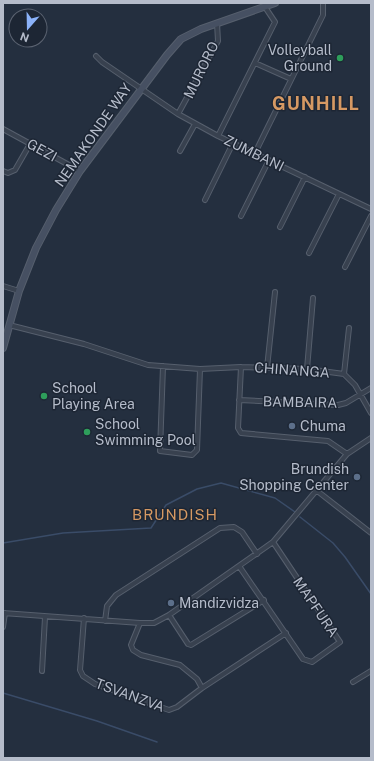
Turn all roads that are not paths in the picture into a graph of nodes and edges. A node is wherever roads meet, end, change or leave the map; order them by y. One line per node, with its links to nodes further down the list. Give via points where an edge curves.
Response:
1 (275, 3): 3 (street, NEMAKONDE WAY)
2 (323, 3): 7 (street, via 323,15)
3 (265, 7): 4 (street, NEMAKONDE WAY); 6 (street, via 275,22)
4 (217, 23): 8 (street, NEMAKONDE WAY, via 181,40); 9 (street, MURORO, via 218,41)
5 (96, 56): 8 (street, ZUMBANI)
6 (255, 63): 7 (street); 12 (street)
7 (291, 79): 16 (street)
8 (140, 89): 9 (street, ZUMBANI); 19 (street, NEMAKONDE WAY)
9 (178, 114): 10 (street, ZUMBANI)
10 (195, 124): 12 (street, ZUMBANI); 15 (street)
11 (3, 129): 14 (street, GEZI)
12 (218, 136): 13 (street, ZUMBANI)
13 (233, 143): 16 (street, ZUMBANI); 22 (street)
14 (30, 144): 18 (street, via 15,170 8,173); 19 (street, GEZI)
15 (180, 152)
16 (255, 153): 17 (street, ZUMBANI)
17 (269, 160): 20 (street, ZUMBANI); 24 (street)
18 (3, 171)
19 (80, 171): 30 (street, NEMAKONDE WAY, via 36,248)
20 (305, 177): 21 (street, ZUMBANI); 26 (street)
21 (339, 194): 23 (street, ZUMBANI); 27 (street)
22 (205, 200)
23 (371, 209)
24 (241, 216)
25 (371, 216): 28 (street)
26 (280, 227)
27 (309, 253)
28 (345, 267)
29 (3, 286): 30 (street)
30 (19, 291): 33 (street, NEMAKONDE WAY)
31 (275, 292): 39 (street)
32 (313, 298): 40 (street)
33 (9, 325): 35 (street, NEMAKONDE WAY); 36 (street, CHINANGA, via 84,344 148,365)
34 (349, 328): 41 (street)
35 (3, 348)
36 (163, 366): 38 (street, CHINANGA); 38 (street, via 160,451 192,455 197,450)
37 (241, 367): 38 (street, CHINANGA); 39 (street, CHINANGA); 44 (street)
38 (200, 368)
39 (267, 368): 40 (street, CHINANGA)
40 (307, 369): 41 (street, CHINANGA)
41 (344, 374): 43 (street, CHINANGA)
42 (371, 388): 43 (street, BAMBAIRA)
43 (360, 394): 44 (street, BAMBAIRA, via 338,405); 45 (street, CHINANGA)
44 (239, 400): 47 (street, via 238,428 241,433 328,441)
45 (371, 413)
46 (371, 438): 47 (street)
47 (347, 454): 48 (street)
48 (316, 490): 49 (street); 50 (street)
49 (371, 533)
50 (273, 542): 51 (street); 61 (street, MAPFURA, via 340,642 312,662 304,659)
51 (258, 554): 52 (street); 58 (street, via 242,532 234,527 220,528 116,595 107,606)
52 (239, 566): 53 (street, MAPFURA); 55 (street)
53 (264, 600): 55 (street, via 191,645); 61 (street, MAPFURA)
54 (4, 613): 56 (street); 60 (street)
55 (169, 615): 59 (street, via 154,623)
56 (45, 616): 57 (street); 62 (street)
57 (84, 618): 58 (street); 65 (street, TSVANZVA, via 80,670 83,676 95,684 168,710 177,707)
58 (105, 621): 59 (street)
59 (140, 623): 65 (street, via 131,645 133,650 141,655 180,665 197,679)
60 (3, 627)
61 (286, 633): 65 (street, TSVANZVA)
62 (42, 671)
63 (371, 671): 64 (street)
64 (353, 682)
65 (202, 688)

